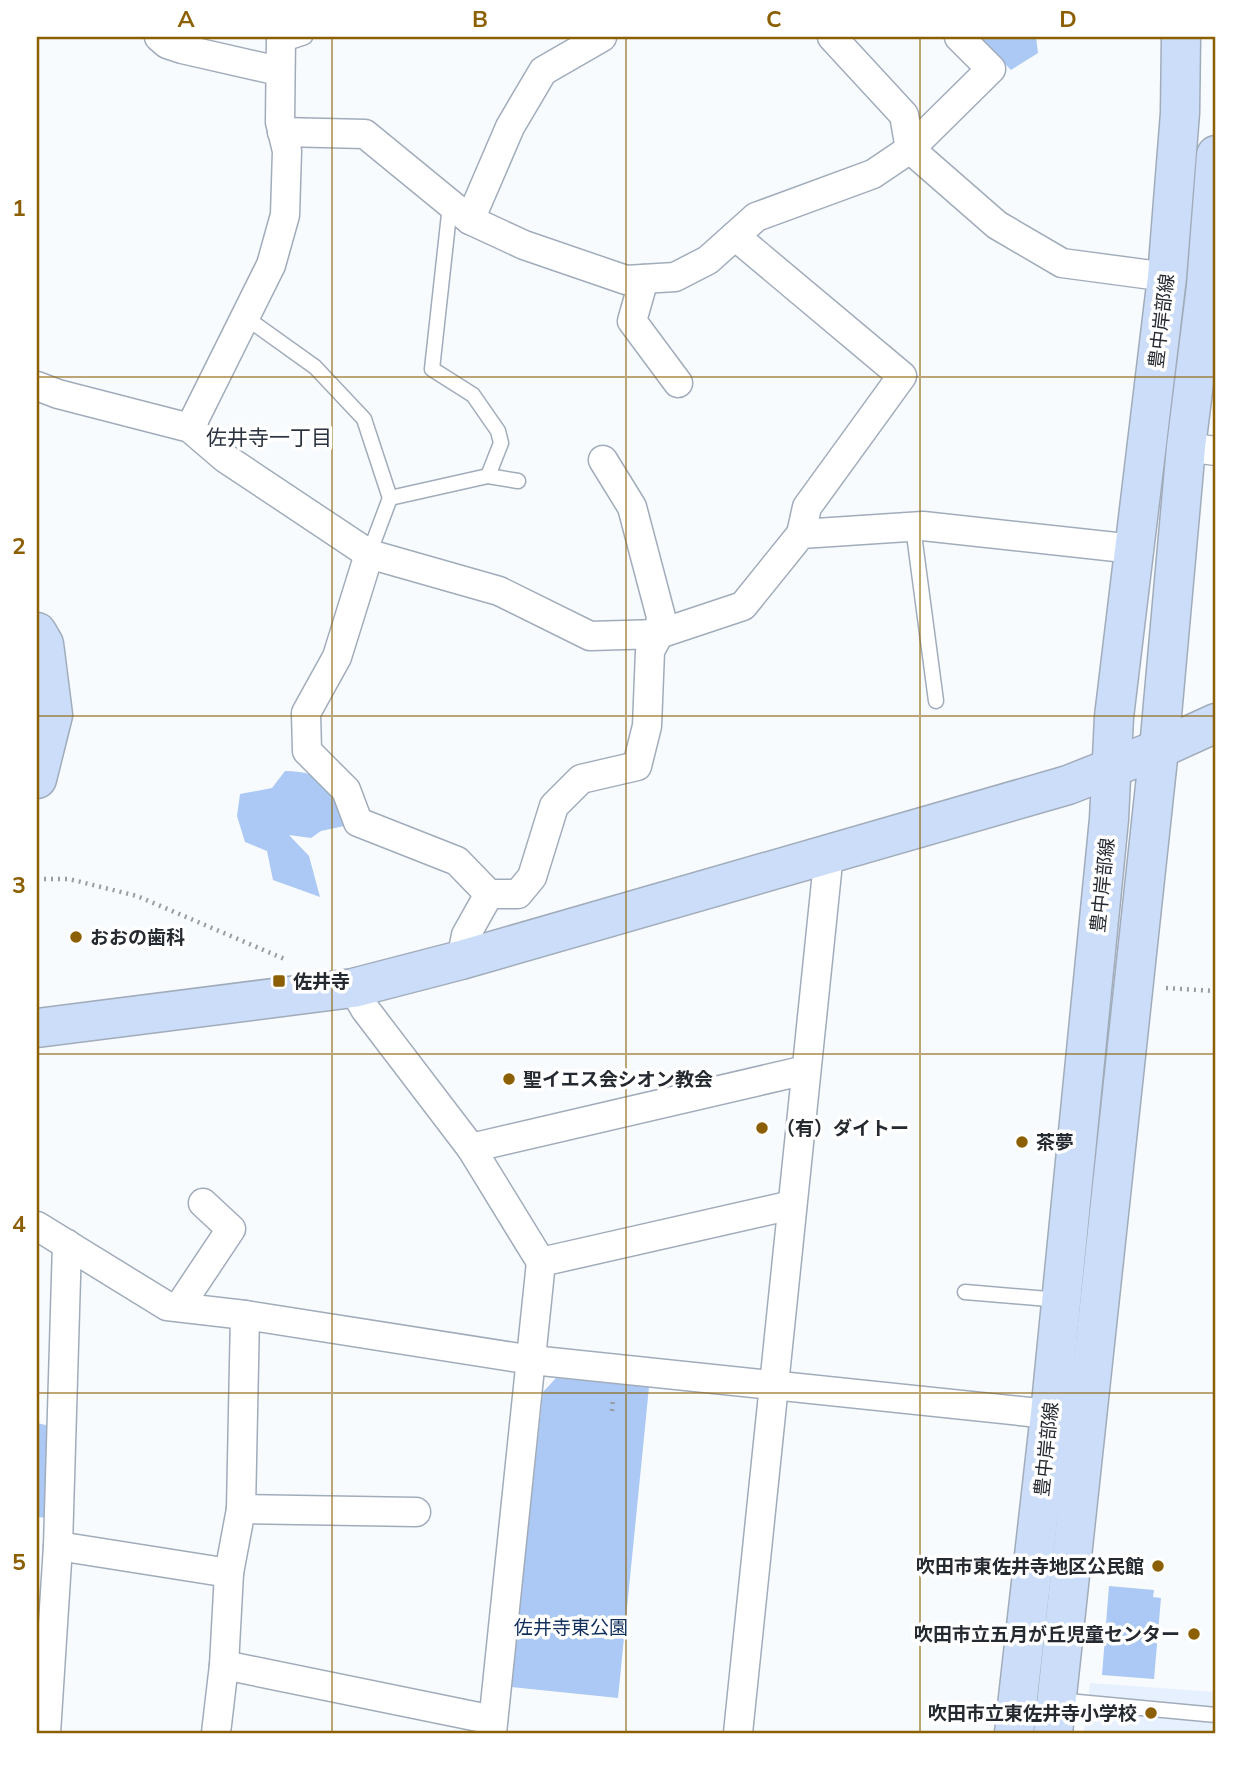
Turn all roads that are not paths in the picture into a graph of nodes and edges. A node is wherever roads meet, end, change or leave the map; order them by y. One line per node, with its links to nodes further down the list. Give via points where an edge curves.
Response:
1 (159, 37): 6 (street, via 182,49)
2 (601, 37): 10 (street, via 543,71)
3 (832, 37): 8 (street, via 904,115)
4 (959, 37): 8 (street, via 992,69)
5 (1181, 37): 12 (street, 豊中岸部線)
6 (287, 47): 7 (street)
7 (282, 132): 10 (street, via 365,134); 14 (street, via 287,150 283,224 271,265)
8 (910, 149): 11 (street, via 873,174 756,217); 12 (street, via 998,225 1062,263)
9 (1216, 155): 18 (street, 豊中岸部線)
10 (460, 212): 13 (street, via 524,245 626,280); 20 (lane, via 432,369 473,395 498,431 501,443)
11 (735, 236): 13 (street, via 708,260 675,277); 24 (street, via 902,376 807,507)
12 (1167, 277): 25 (street, 豊中岸部線)
13 (644, 279): 15 (street, via 632,321)
14 (246, 317): 17 (street); 22 (lane, via 315,367 364,419)
15 (678, 383)
16 (37, 386): 17 (street)
17 (190, 428): 26 (street, via 225,457)
18 (1201, 449): 31 (street, 豊中岸部線)
19 (603, 460): 28 (street, via 632,507 661,617)
20 (488, 476): 21 (lane); 22 (lane)
21 (518, 481)
22 (390, 498): 26 (lane)
23 (913, 527): 24 (street); 25 (street); 29 (lane)
24 (801, 534): 28 (street, via 743,606)
25 (1134, 548): 32 (street, 豊中岸部線)
26 (369, 554): 28 (street, via 499,592 590,636); 35 (street, via 337,657 306,713 307,751 346,790 358,822 457,861)
27 (37, 632): 33 (street, via 44,644 53,715)
28 (659, 634): 35 (street, via 650,651 647,726 637,766 581,779 554,806 532,877 518,894)
29 (936, 701)
30 (1216, 723): 31 (street)
31 (1159, 749): 32 (street); 52 (street, 豊中岸部線)
32 (1112, 767): 34 (street, via 1068,785); 47 (street, 豊中岸部線)
33 (37, 779)
34 (829, 853): 36 (street); 39 (street)
35 (489, 894): 36 (street, via 466,935)
36 (461, 960): 37 (street)
37 (354, 988): 38 (street); 40 (street, via 365,1009)
38 (37, 1028)
39 (806, 1070): 40 (street); 42 (street)
40 (471, 1148): 45 (street)
41 (203, 1203): 48 (street, via 231,1230)
42 (792, 1205): 45 (street); 51 (street)
43 (37, 1226): 44 (street)
44 (67, 1244): 48 (street, via 167,1306); 55 (street)
45 (541, 1262): 50 (street)
46 (965, 1292): 47 (lane)
47 (1061, 1300): 52 (street, 豊中岸部線)
48 (178, 1307): 49 (street)
49 (245, 1315): 50 (street); 53 (street)
50 (532, 1360): 51 (street); 60 (street)
51 (775, 1386): 52 (street); 63 (street)
52 (1068, 1416): 59 (street, 豊中岸部線); 64 (street, 豊中岸部線)
53 (240, 1509): 54 (street); 56 (street)
54 (416, 1512)
55 (58, 1545): 56 (street); 61 (street)
56 (229, 1573): 57 (street)
57 (224, 1665): 60 (street); 62 (street)
58 (1216, 1715): 59 (lane)
59 (1054, 1717)
60 (492, 1727)
61 (46, 1733)
62 (216, 1733)
63 (738, 1733)
64 (1014, 1733)

